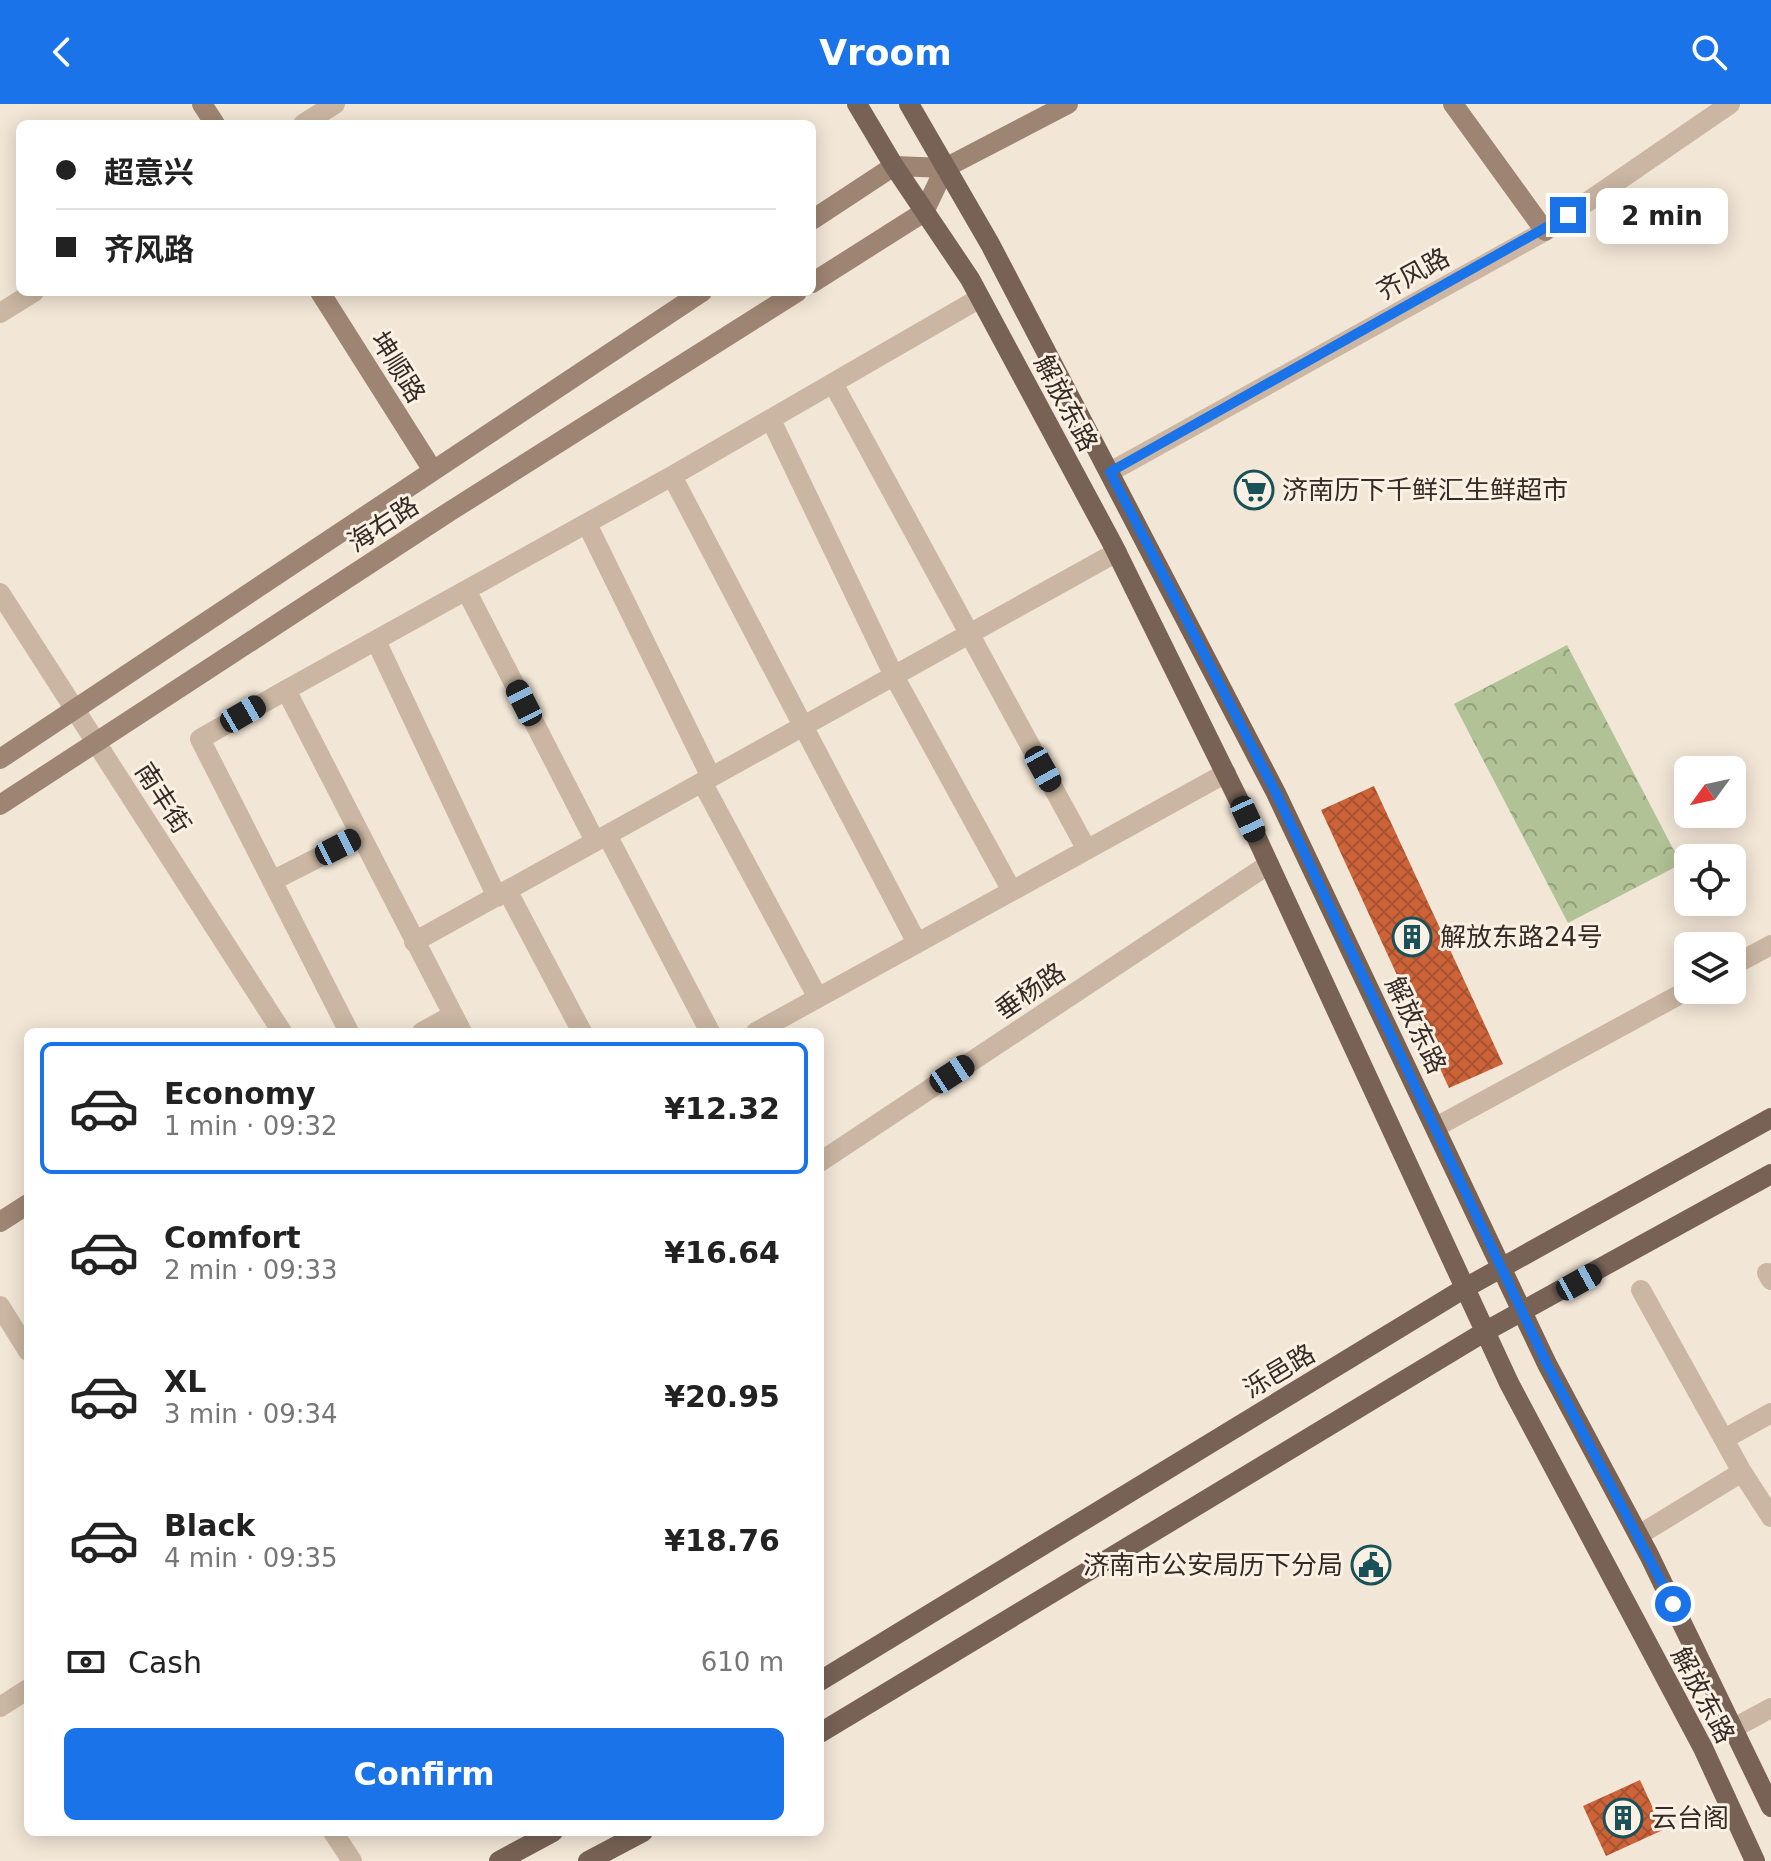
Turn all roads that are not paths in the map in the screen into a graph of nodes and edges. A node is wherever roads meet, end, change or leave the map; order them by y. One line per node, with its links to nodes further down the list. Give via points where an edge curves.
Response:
1 (335, 104): 7 (street)
2 (857, 104): 8 (main road, 解放东路)
3 (909, 104): 9 (main road, 解放东路)
4 (1068, 104): 9 (main road)
5 (1453, 104): 12 (main road)
6 (1730, 104): 12 (street, 齐风路)
7 (309, 120)
8 (894, 166): 9 (main road); 10 (main road, 解放东路); 11 (main road)
9 (945, 168): 10 (main road); 23 (main road, 解放东路)
10 (924, 212): 13 (main road); 18 (main road, 解放东路)
11 (816, 217)
12 (1545, 231): 23 (street, 齐风路)
13 (816, 280)
14 (28, 296): 19 (street)
15 (323, 296): 22 (main road, 坤顺路)
16 (696, 296): 22 (main road, 海右路)
17 (791, 296): 35 (main road, 海右路)
18 (980, 298): 20 (street); 26 (main road, 解放东路)
19 (0, 313)
20 (834, 385): 21 (street); 29 (street)
21 (771, 420): 24 (street); 31 (street)
22 (432, 469): 33 (main road, 海右路)
23 (1110, 472): 60 (main road, 解放东路, via 1276,793)
24 (672, 476): 25 (street); 34 (street)
25 (587, 524): 27 (street); 38 (street)
26 (1117, 552): 29 (street); 37 (main road, 解放东路)
27 (467, 592): 30 (street); 41 (street)
28 (0, 593): 33 (street, 南丰街)
29 (969, 634): 31 (street); 42 (street)
30 (377, 643): 32 (street); 46 (street)
31 (894, 676): 34 (street); 45 (street)
32 (286, 690): 40 (street); 44 (street, via 200,739)
33 (75, 709): 35 (street, 南丰街); 36 (main road, 海右路)
34 (802, 726): 38 (street); 48 (street)
35 (96, 743): 39 (main road, 海右路); 54 (street, 南丰街)
36 (0, 759)
37 (1226, 773): 42 (street); 43 (main road, 解放东路)
38 (706, 780): 41 (street); 51 (street)
39 (0, 805)
40 (361, 836): 44 (street); 47 (street)
41 (601, 838): 46 (street); 57 (street)
42 (1087, 850): 45 (street)
43 (1269, 864): 61 (street, 垂杨路); 66 (main road, 解放东路)
44 (272, 881): 55 (street)
45 (1012, 891): 48 (street)
46 (502, 894): 47 (street); 56 (street)
47 (414, 942): 53 (street)
48 (917, 943): 51 (street)
49 (1771, 945): 50 (street)
50 (1746, 958)
51 (818, 998): 58 (street)
52 (1674, 998): 60 (street)
53 (458, 1024)
54 (279, 1028)
55 (347, 1028)
56 (580, 1028)
57 (708, 1028)
58 (763, 1028)
59 (1771, 1118): 65 (main road, 泺邑路)
60 (1436, 1127): 65 (main road, 解放东路)
61 (824, 1159)
62 (1771, 1174): 69 (main road)
63 (24, 1207): 64 (main road)
64 (0, 1222)
65 (1503, 1268): 66 (main road, 泺邑路); 69 (main road, 解放东路)
66 (1465, 1288): 70 (main road, 解放东路); 77 (main road, 泺邑路)
67 (1641, 1290): 73 (street)
68 (0, 1306): 71 (street)
69 (1524, 1313): 70 (main road); 76 (main road, 解放东路)
70 (1486, 1331): 82 (main road); 90 (main road, 解放东路, via 1703,1748)
71 (24, 1345)
72 (1771, 1413): 73 (street)
73 (1726, 1438): 74 (street)
74 (1742, 1472): 75 (street); 76 (street)
75 (1771, 1517)
76 (1639, 1535): 81 (main road, 解放东路)
77 (824, 1679)
78 (24, 1692): 79 (street)
79 (0, 1707)
80 (1771, 1708): 81 (street)
81 (1734, 1728): 83 (main road, 解放东路)
82 (824, 1731)
83 (1771, 1807)
84 (336, 1836): 87 (street)
85 (546, 1836): 88 (main road)
86 (635, 1836): 89 (main road)
87 (352, 1861)
88 (499, 1861)
89 (588, 1861)
90 (1755, 1861)

